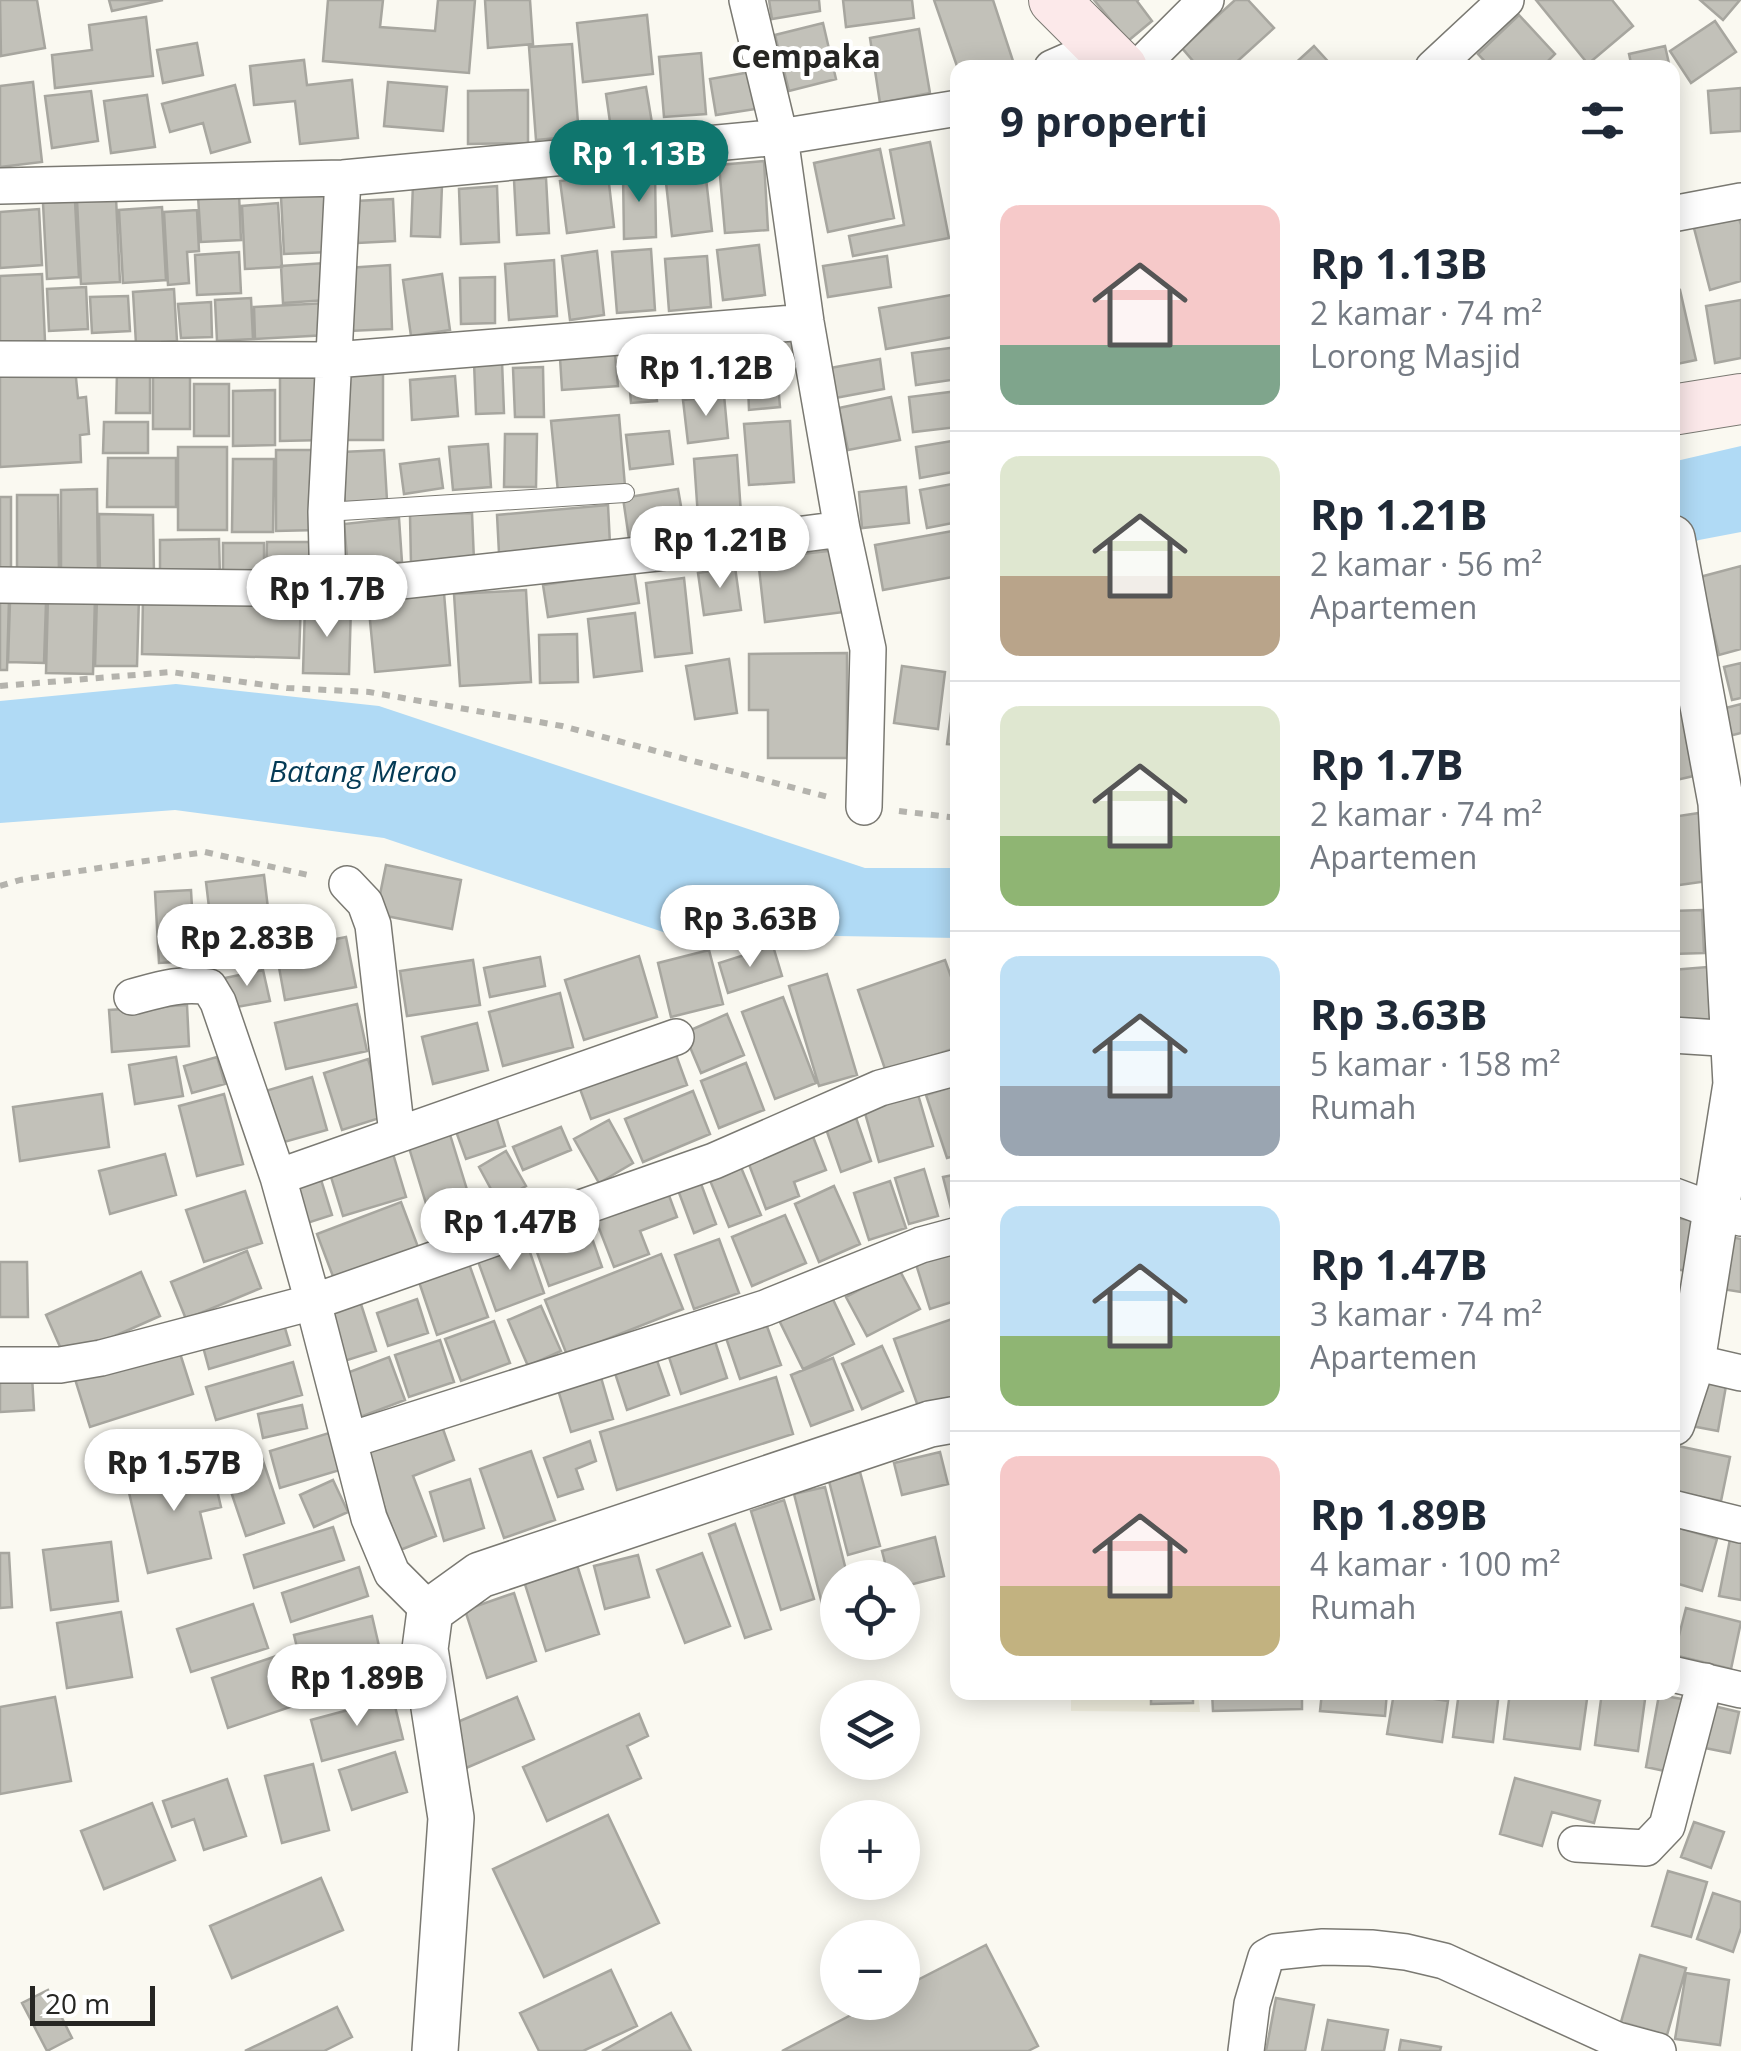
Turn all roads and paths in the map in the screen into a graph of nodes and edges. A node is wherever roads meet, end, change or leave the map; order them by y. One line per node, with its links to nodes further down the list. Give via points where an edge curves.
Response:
1 (747, 0): 8 (street)
2 (1054, 0): 5 (main road)
3 (1206, 0): 5 (street)
4 (1506, 0): 6 (street)
5 (1120, 60)
6 (1442, 60)
7 (950, 117): 8 (street)
8 (780, 137): 9 (street); 13 (street)
9 (343, 178): 10 (street); 15 (street)
10 (0, 186)
11 (1741, 200): 12 (street)
12 (1680, 212)
13 (806, 322): 15 (street); 20 (street)
14 (0, 359): 15 (street)
15 (334, 360): 19 (street)
16 (1741, 399): 17 (main road)
17 (1680, 409)
18 (626, 494): 19 (lane)
19 (326, 512): 23 (street)
20 (842, 530): 23 (street); 25 (street, via 868,649)
21 (1680, 577): 32 (street, via 1721,802)
22 (0, 585): 23 (street)
23 (328, 590)
24 (0, 686): 25 (path, via 170,672 368,692 562,726)
25 (864, 807): 26 (path)
26 (950, 817)
27 (347, 884): 28 (path, via 206,852); 35 (street, via 366,903 373,925)
28 (0, 886)
29 (132, 997): 36 (street, via 174,986 209,988)
30 (1680, 1036): 32 (street)
31 (676, 1037): 35 (street)
32 (1734, 1039): 34 (street)
33 (950, 1069): 40 (street, via 880,1088 714,1161)
34 (1738, 1084): 38 (street)
35 (397, 1134): 36 (street)
36 (278, 1176): 40 (street)
37 (1680, 1198): 38 (street)
38 (1728, 1214): 41 (street)
39 (950, 1238): 45 (street, via 765,1308)
40 (314, 1302): 42 (street, via 101,1358); 45 (street)
41 (1682, 1359): 43 (street)
42 (0, 1365)
43 (1741, 1373)
44 (950, 1421): 48 (street, via 480,1576)
45 (350, 1440): 48 (street, via 369,1518 392,1572)
46 (1680, 1510): 47 (street)
47 (1741, 1525)
48 (430, 1611): 52 (street, via 425,1648 450,1818)
49 (1688, 1678): 50 (street); 51 (street, via 1668,1826 1646,1848)
50 (1741, 1690)
51 (1576, 1844)
52 (435, 2051)
53 (1246, 2051): 54 (street, via 1266,1956 1323,1946 1444,1961 1617,2040)
54 (1658, 2051)

